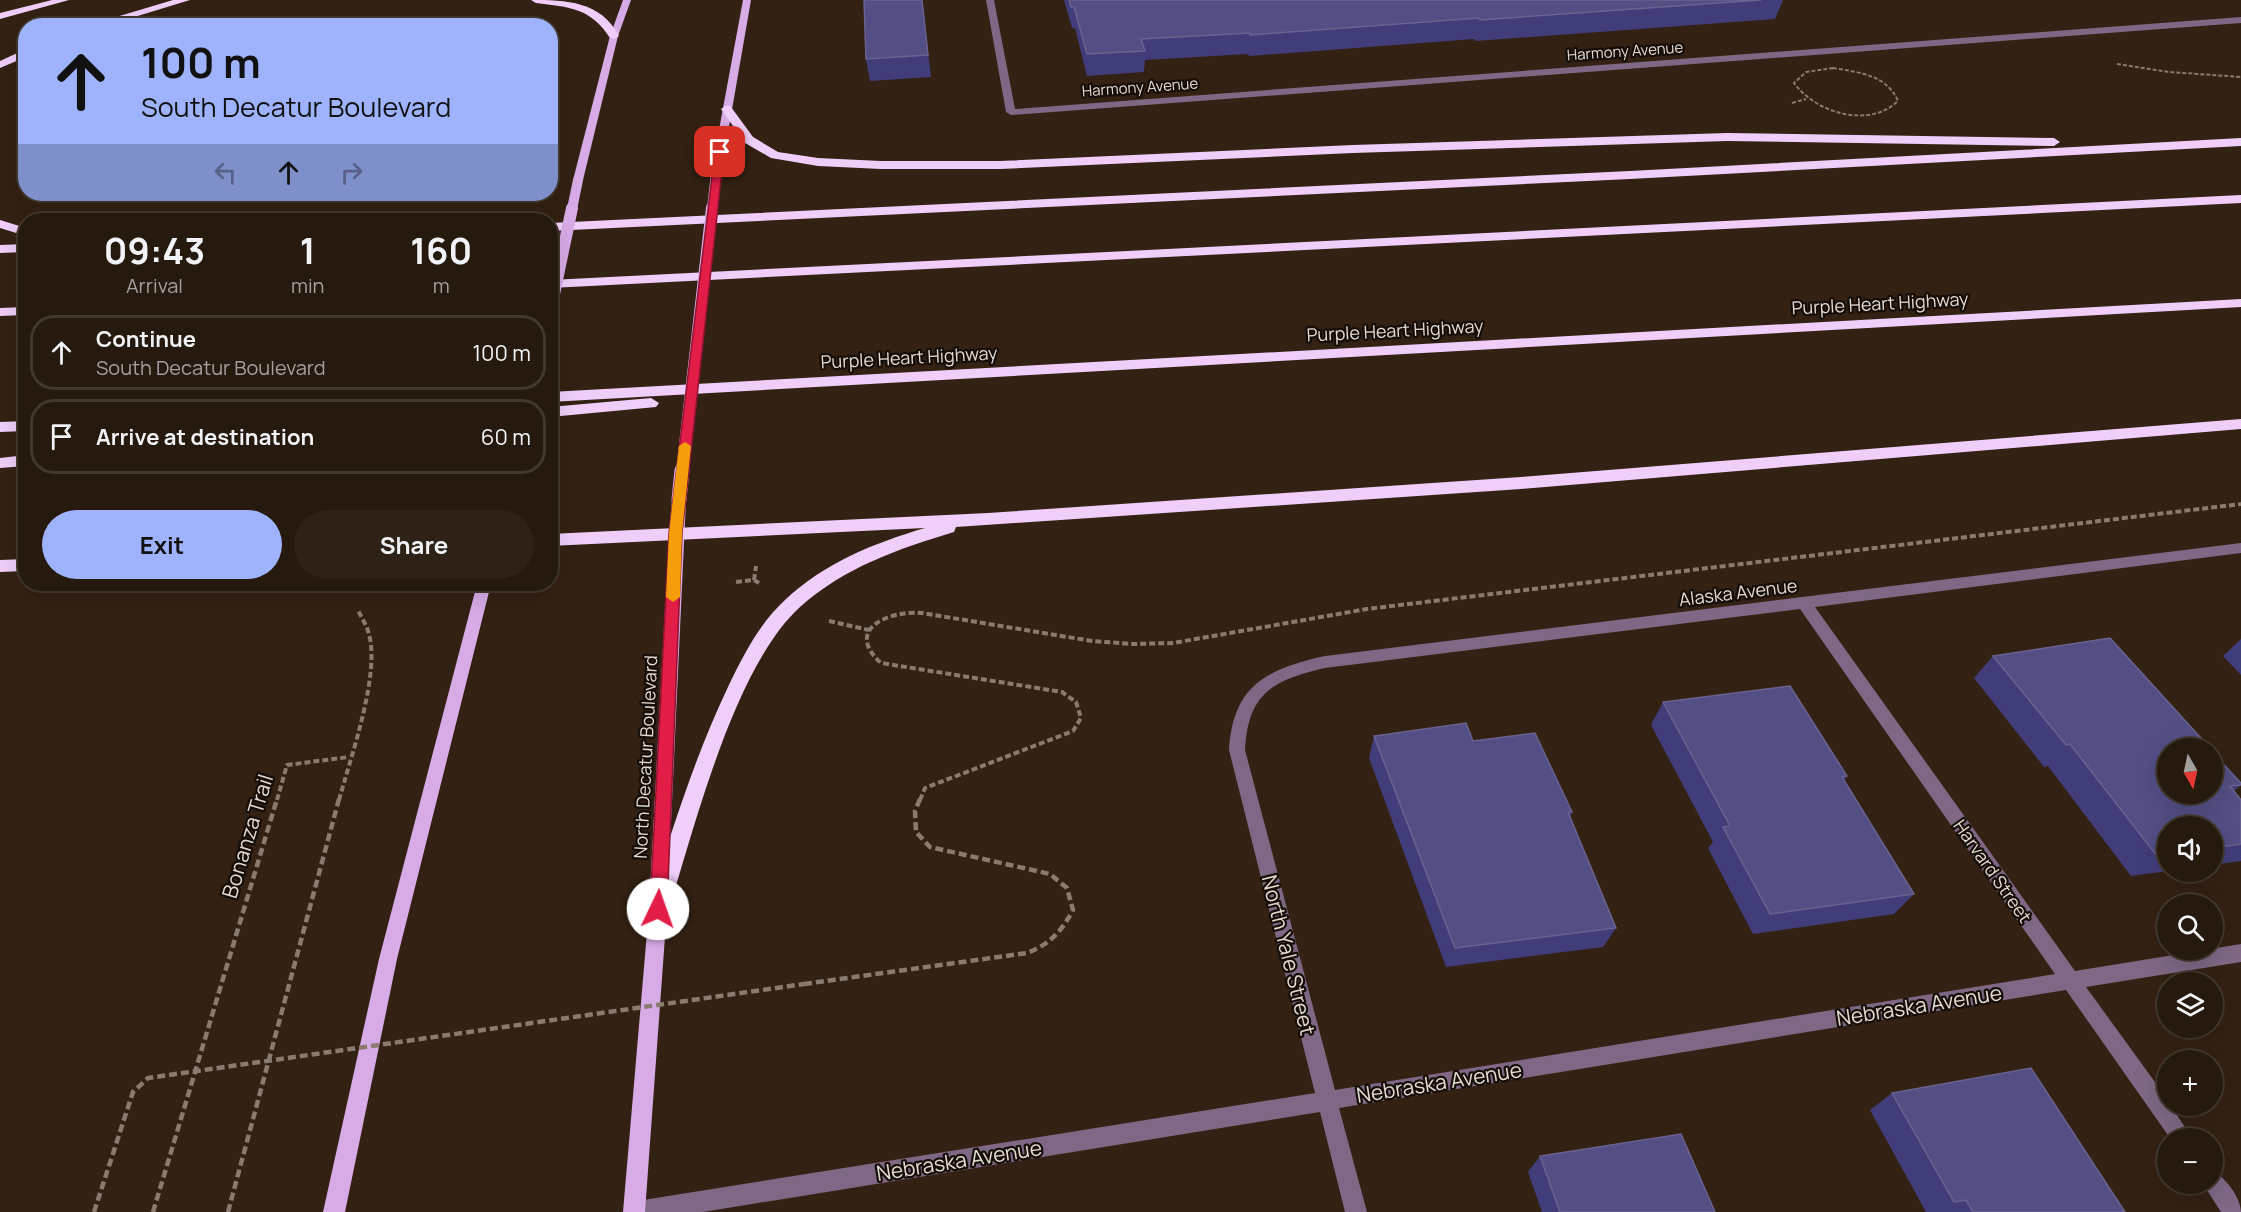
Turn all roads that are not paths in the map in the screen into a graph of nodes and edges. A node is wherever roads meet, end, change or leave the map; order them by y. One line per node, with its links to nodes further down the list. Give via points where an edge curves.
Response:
1 (64, 0): 7 (highway)
2 (185, 0): 8 (highway)
3 (536, 0): 10 (highway, via 594,12 609,23)
4 (627, 0): 10 (main road)
5 (747, 0): 13 (main road, North Decatur Boulevard)
6 (990, 0): 9 (street, Harmony Avenue, via 1011,112)
7 (0, 16)
8 (120, 18)
9 (2241, 20)
10 (614, 36): 22 (main road, bridge)
11 (18, 56): 12 (highway)
12 (0, 64)
13 (727, 109): 15 (highway, via 749,140 775,155 881,165 1000,165 1727,137); 36 (main road, North Decatur Boulevard, bridge, via 716,173)
14 (2241, 142): 15 (highway)
15 (2207, 144): 18 (highway)
16 (2241, 199): 23 (highway)
17 (0, 224): 19 (highway)
18 (558, 227)
19 (18, 230)
20 (18, 248): 21 (highway)
21 (0, 249)
22 (558, 274)
23 (558, 284)
24 (2241, 303): 27 (highway, Purple Heart Highway)
25 (18, 311): 26 (highway)
26 (0, 312)
27 (972, 373): 28 (highway, Purple Heart Highway); 29 (highway)
28 (558, 397)
29 (558, 411)
30 (2241, 424): 35 (highway, via 1708,470)
31 (18, 426): 32 (highway)
32 (0, 427)
33 (18, 461): 34 (highway)
34 (0, 463)
35 (988, 519): 36 (highway); 44 (highway, via 883,548 810,588 778,619 762,640 731,700)
36 (676, 533): 37 (highway); 44 (main road, North Decatur Boulevard)
37 (558, 540)
38 (2241, 549): 42 (street, Alaska Avenue)
39 (18, 565): 40 (highway)
40 (0, 566)
41 (482, 591): 50 (main road, via 388,959)
42 (1804, 603): 43 (street, Alaska Avenue, via 1325,662 1282,674); 46 (street, Harvard Street)
43 (1250, 698): 47 (street, North Yale Street, via 1239,719 1237,750)
44 (658, 909): 51 (main road, North Decatur Boulevard)
45 (2241, 953): 46 (street, Nebraska Avenue)
46 (2071, 981): 47 (street, Nebraska Avenue); 48 (street, Harvard Street)
47 (1326, 1101): 51 (street, Nebraska Avenue); 52 (street, North Yale Street)
48 (2175, 1128)
49 (2221, 1194): 53 (street)
50 (334, 1212)
51 (636, 1212)
52 (1356, 1212)
53 (2234, 1212)

